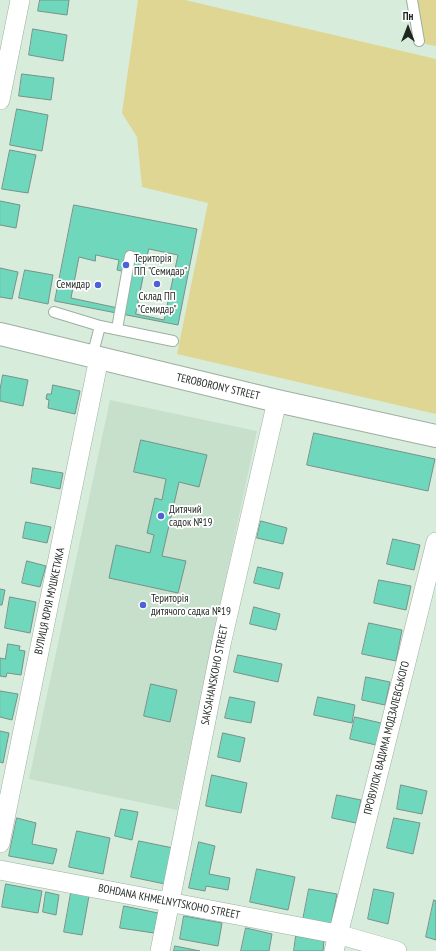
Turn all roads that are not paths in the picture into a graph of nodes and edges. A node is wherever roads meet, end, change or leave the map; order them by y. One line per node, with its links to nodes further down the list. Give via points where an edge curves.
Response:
1 (20, 0): 4 (street)
2 (412, 0): 3 (lane)
3 (419, 41)
4 (0, 99)
5 (130, 256): 8 (lane)
6 (54, 312): 7 (lane)
7 (100, 326): 8 (lane); 11 (lane)
8 (117, 329): 10 (lane)
9 (0, 334): 11 (main road, TEROBORONY STREET)
10 (173, 341)
11 (96, 358): 12 (main road, TEROBORONY STREET); 15 (street, ВУЛИЦЯ ЮРІЯ МУШКЕТИКА)
12 (277, 401): 13 (main road, TEROBORONY STREET); 17 (street, SAKSAHANSKOHO STREET, via 222,640)
13 (436, 436)
14 (436, 542): 18 (street, ПРОВУЛОК ВАДИМА МОДЗАЛЕВСЬКОГО)
15 (0, 843)
16 (0, 870): 17 (street, BOHDANA KHMELNYTSKOHO STREET)
17 (171, 902): 18 (street, BOHDANA KHMELNYTSKOHO STREET); 19 (street, SAKSAHANSKOHO STREET)
18 (335, 942): 20 (street, BOHDANA KHMELNYTSKOHO STREET)
19 (160, 951)
20 (397, 951)

